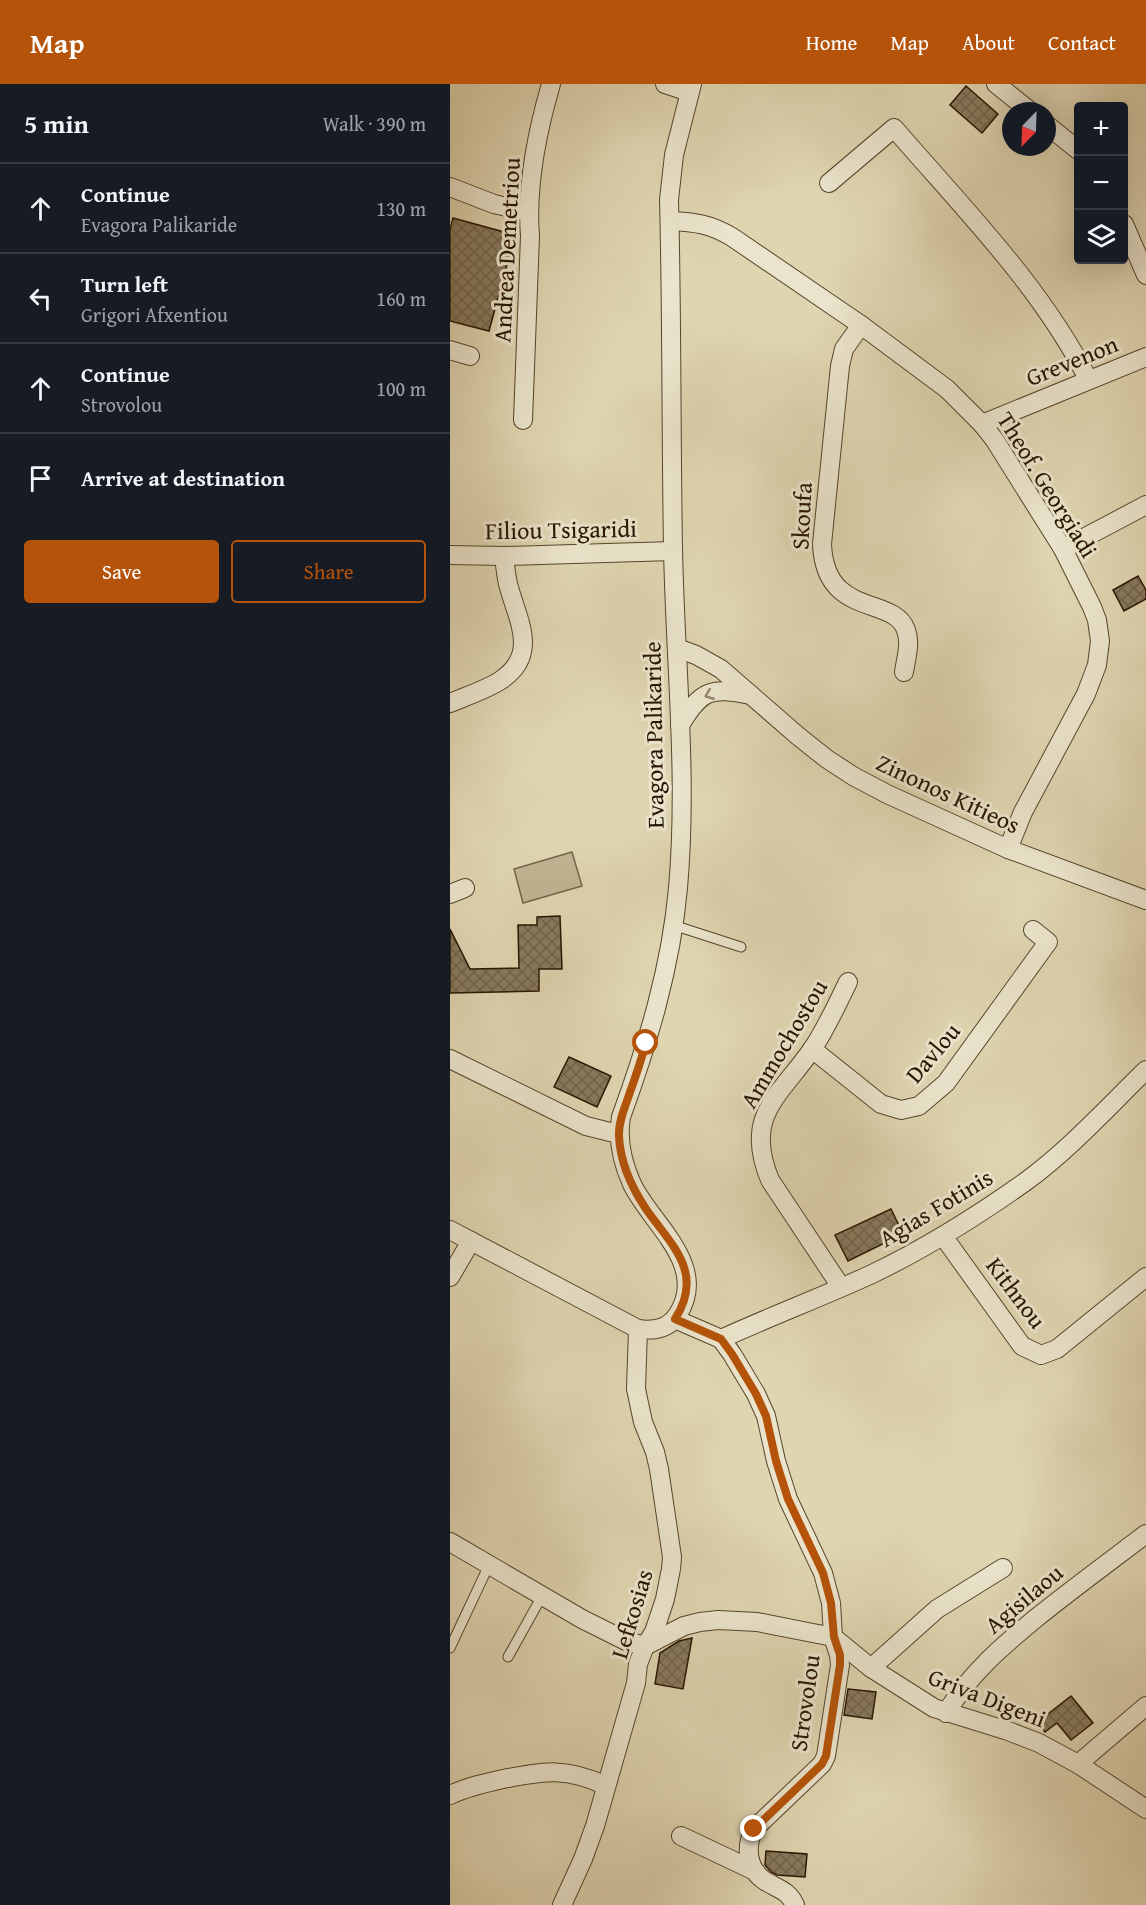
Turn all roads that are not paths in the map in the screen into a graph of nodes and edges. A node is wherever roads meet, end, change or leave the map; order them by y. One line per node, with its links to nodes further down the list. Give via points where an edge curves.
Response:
1 (551, 84): 10 (street, Andrea Demetriou, via 538,139)
2 (665, 84): 4 (street)
3 (1007, 87): 5 (street)
4 (691, 88): 11 (street, Evagora Palikaride, via 672,169)
5 (1021, 102)
6 (1056, 132): 7 (street)
7 (1074, 147)
8 (829, 183): 18 (street, via 894,128 1024,279 1061,329)
9 (450, 187): 10 (street)
10 (528, 212): 19 (street, Andrea Demetriou)
11 (670, 221): 14 (street, Theof. Georgiadi, via 698,222 719,230); 23 (street, Evagora Palikaride)
12 (1128, 233): 13 (street)
13 (1146, 275)
14 (861, 325): 20 (street, Theof. Georgiadi, via 947,389); 27 (street, Skoufa, via 844,349 840,366 822,556 829,576 842,592 893,615 905,627 908,642)
15 (450, 350): 16 (street)
16 (470, 356)
17 (1146, 357): 18 (street, Grevenon)
18 (1088, 379): 20 (street, Grevenon)
19 (523, 420)
20 (982, 424): 22 (street, Theof. Georgiadi, via 1018,474)
21 (1146, 505): 22 (street)
22 (1063, 549): 31 (street, Theof. Georgiadi, via 1096,620 1100,654 1086,694 1023,812)
23 (673, 551): 25 (street, Filiou Tsigaridi); 26 (street, Evagora Palikaride)
24 (450, 555): 25 (street, Filiou Tsigaridi)
25 (504, 556): 29 (street, via 524,641 519,659 510,673 495,684)
26 (677, 648): 28 (street, Zinonos Kitieos, via 722,669); 30 (street, Evagora Palikaride)
27 (904, 672)
28 (751, 695): 30 (street, one-way to 30, via 725,690 710,693 690,708); 31 (street, Zinonos Kitieos, via 853,776)
29 (450, 703)
30 (680, 725): 33 (street, Evagora Palikaride, via 680,850)
31 (1008, 849): 32 (street, Zinonos Kitieos)
32 (1146, 900)
33 (673, 925): 35 (lane); 40 (street, Evagora Palikaride, via 657,1005)
34 (1033, 930): 37 (street, Davlou, via 1048,942 946,1083 919,1106 901,1110 881,1104)
35 (741, 947)
36 (848, 982): 37 (street, Ammochostou)
37 (812, 1049): 46 (street, Ammochostou, via 765,1114 761,1125 762,1152 770,1180)
38 (450, 1059): 40 (street, via 586,1126)
39 (1146, 1070): 42 (street, Agias Fotinis, via 1027,1180)
40 (618, 1134): 47 (street, Evagora Palikaride, via 635,1189 675,1245 684,1267 686,1290)
41 (450, 1230): 43 (street)
42 (943, 1236): 45 (street, Kithnou, via 1022,1346 1041,1355 1057,1349); 46 (street, Agias Fotinis)
43 (471, 1241): 44 (street); 48 (street)
44 (450, 1277)
45 (1146, 1278)
46 (841, 1287): 49 (street, Agias Fotinis)
47 (675, 1319): 48 (street, via 662,1328); 49 (street)
48 (638, 1329): 56 (street, Lefkosias, via 636,1389 659,1469 672,1557 665,1599)
49 (721, 1339): 55 (street, Strovolou, via 744,1372 766,1416 788,1499 823,1573)
50 (1146, 1534): 61 (street, Agisilaou, via 1016,1635 970,1678)
51 (450, 1542): 52 (street)
52 (489, 1565): 54 (street); 57 (lane)
53 (1003, 1568): 59 (street, via 937,1609)
54 (542, 1596): 56 (street, via 588,1623); 58 (lane)
55 (834, 1637): 56 (street, Griva Digeni, via 757,1622 718,1620 684,1626); 59 (street, Griva Digeni); 67 (street, Strovolou, via 840,1665 826,1756 816,1771 754,1829 748,1848)
56 (645, 1646): 63 (street, Lefkosias)
57 (450, 1648)
58 (508, 1657)
59 (871, 1668): 61 (street, Griva Digeni)
60 (1146, 1706): 62 (street)
61 (946, 1713): 62 (street, Griva Digeni, via 1024,1737)
62 (1078, 1764): 65 (street, Griva Digeni)
63 (606, 1786): 64 (street, via 580,1775 552,1771 483,1783); 68 (street, Lefkosias, via 583,1859)
64 (450, 1795)
65 (1146, 1809)
66 (681, 1836): 67 (street)
67 (755, 1871): 69 (street, via 788,1894)
68 (562, 1905)
69 (795, 1905)

